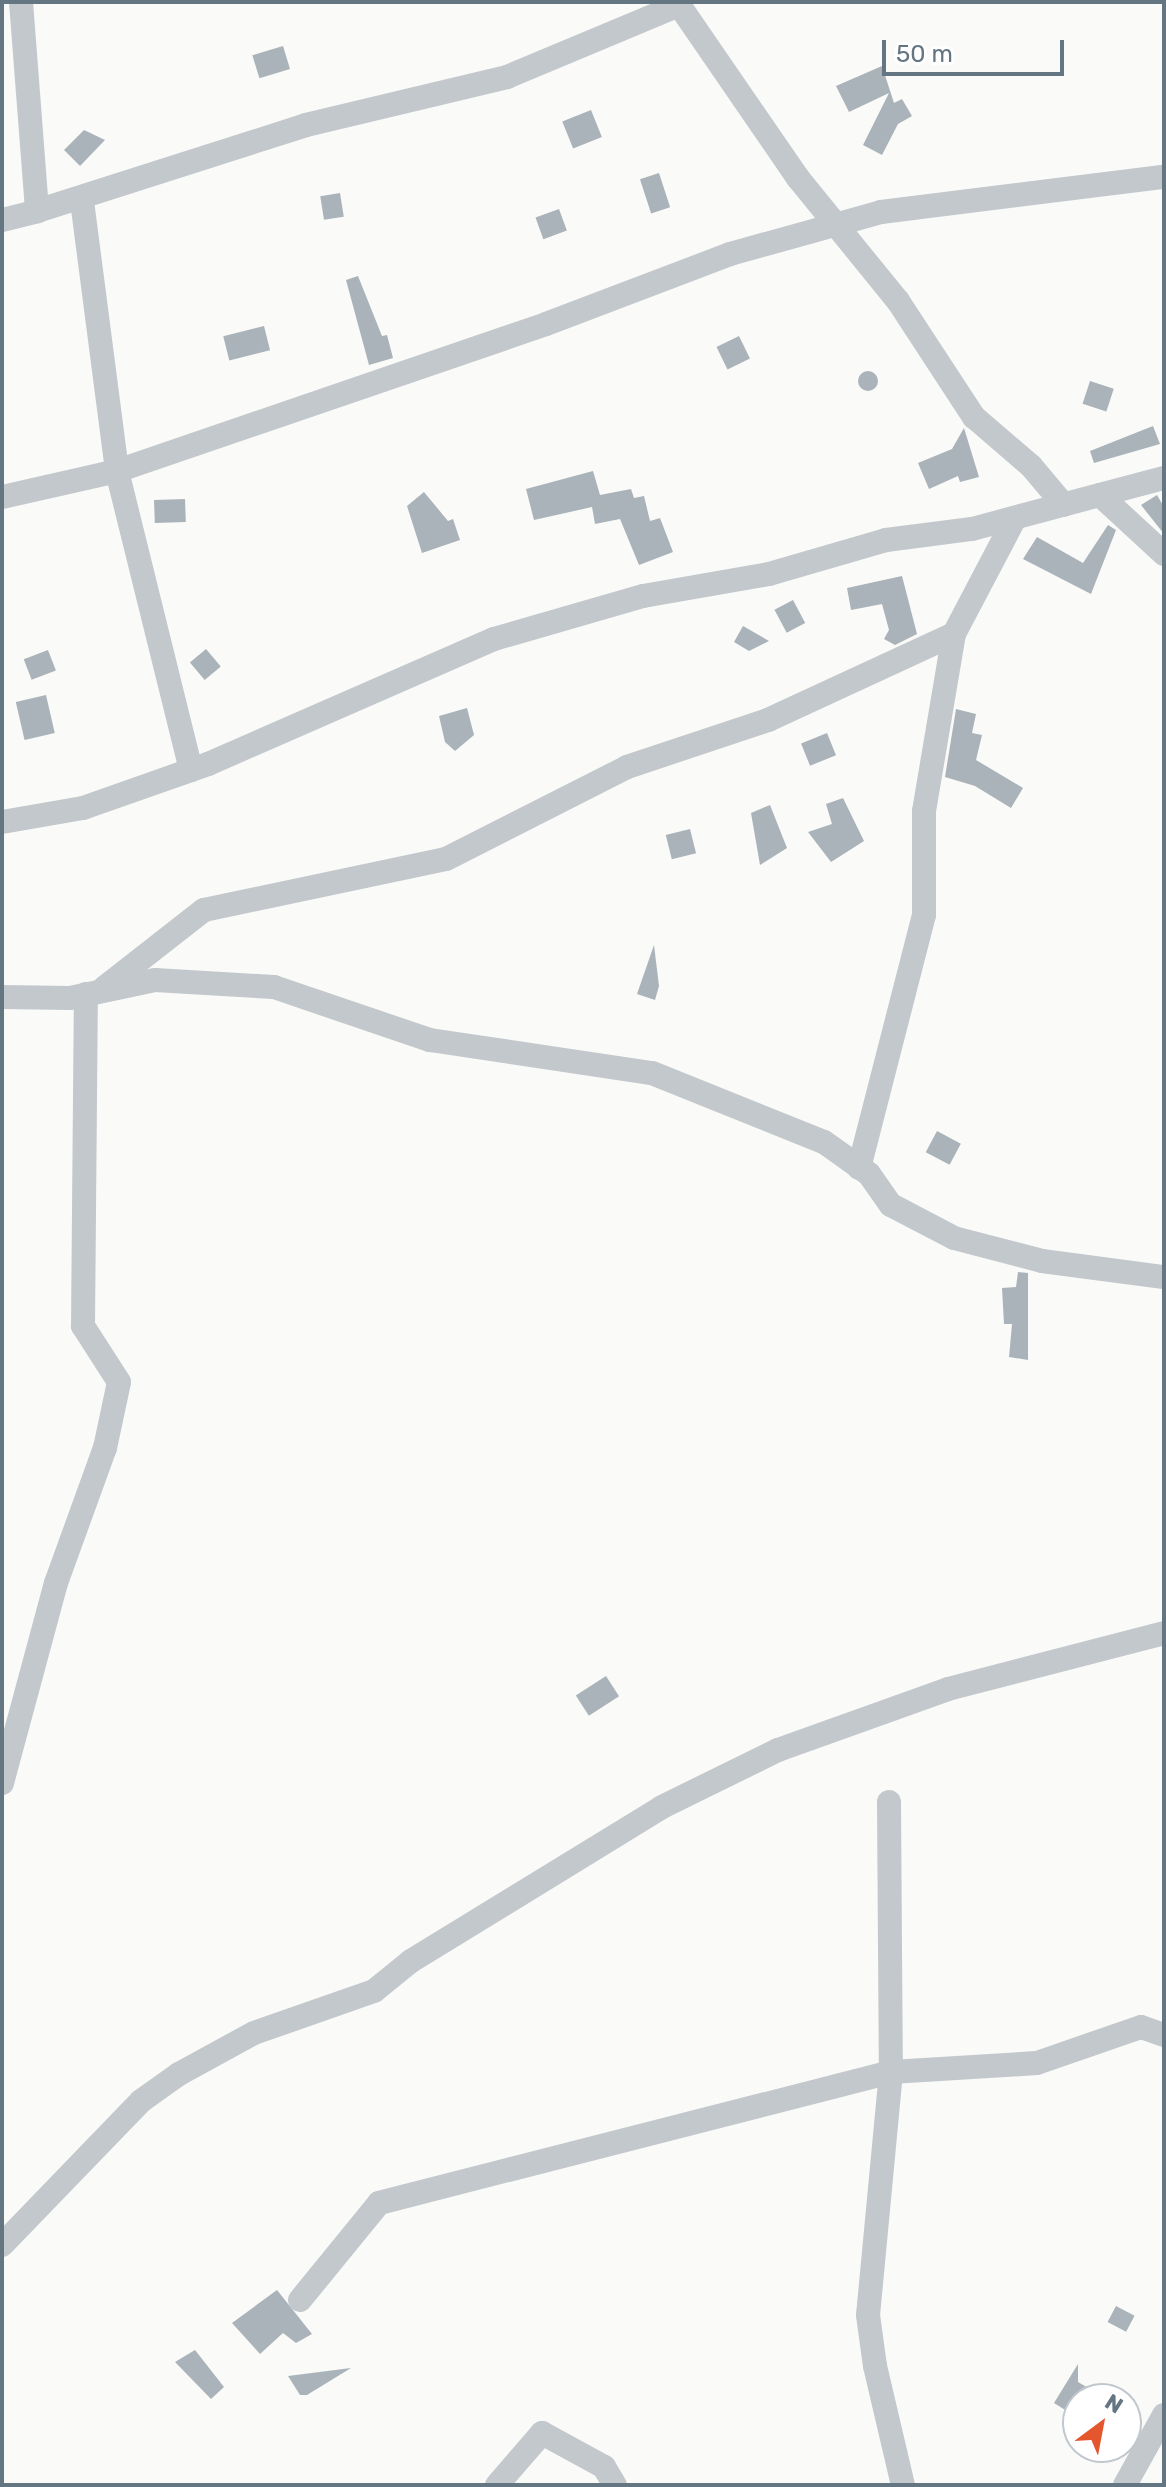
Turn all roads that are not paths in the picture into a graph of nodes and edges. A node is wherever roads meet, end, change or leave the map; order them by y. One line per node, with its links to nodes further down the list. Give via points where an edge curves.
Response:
1 (21, 2): 5 (street)
2 (678, 3): 4 (street, via 507,77 306,125); 7 (street)
3 (1164, 177): 7 (street, via 881,212)
4 (82, 201): 5 (street); 8 (street)
5 (37, 211): 6 (street)
6 (2, 220)
7 (835, 225): 8 (street, via 730,254 546,324); 12 (street, via 898,301 974,417 1031,466)
8 (117, 471): 11 (street); 16 (street)
9 (1164, 478): 10 (street)
10 (1100, 495): 12 (street); 14 (street)
11 (2, 497)
12 (1064, 505): 13 (street)
13 (1015, 518): 15 (street); 16 (street, via 886,540 769,574 643,596 494,639)
14 (1164, 554)
15 (954, 634): 18 (street, via 768,720 627,767 446,859 204,910); 20 (street, via 924,811 924,915)
16 (191, 770): 17 (street, via 83,808)
17 (2, 822)
18 (93, 993): 19 (street); 20 (street, via 155,980 274,987 430,1040 652,1073 824,1142); 23 (street, via 83,1326 119,1382 105,1448 56,1583)
19 (2, 997)
20 (859, 1168): 21 (street, via 891,1205 954,1238 1042,1261)
21 (1164, 1277)
22 (1164, 1633): 27 (street, via 948,1689 778,1750 662,1807 411,1961 374,1991 254,2033 179,2074 141,2101)
23 (2, 1783)
24 (889, 1802): 26 (street)
25 (1164, 2035): 26 (street, via 1141,2027 1037,2063)
26 (891, 2072): 28 (street, via 379,2203); 32 (street, via 868,2315)
27 (2, 2245)
28 (300, 2300)
29 (1164, 2415): 33 (street)
30 (497, 2485): 31 (street, via 542,2433 604,2467)
31 (615, 2485)
32 (903, 2485)
33 (1125, 2485)

